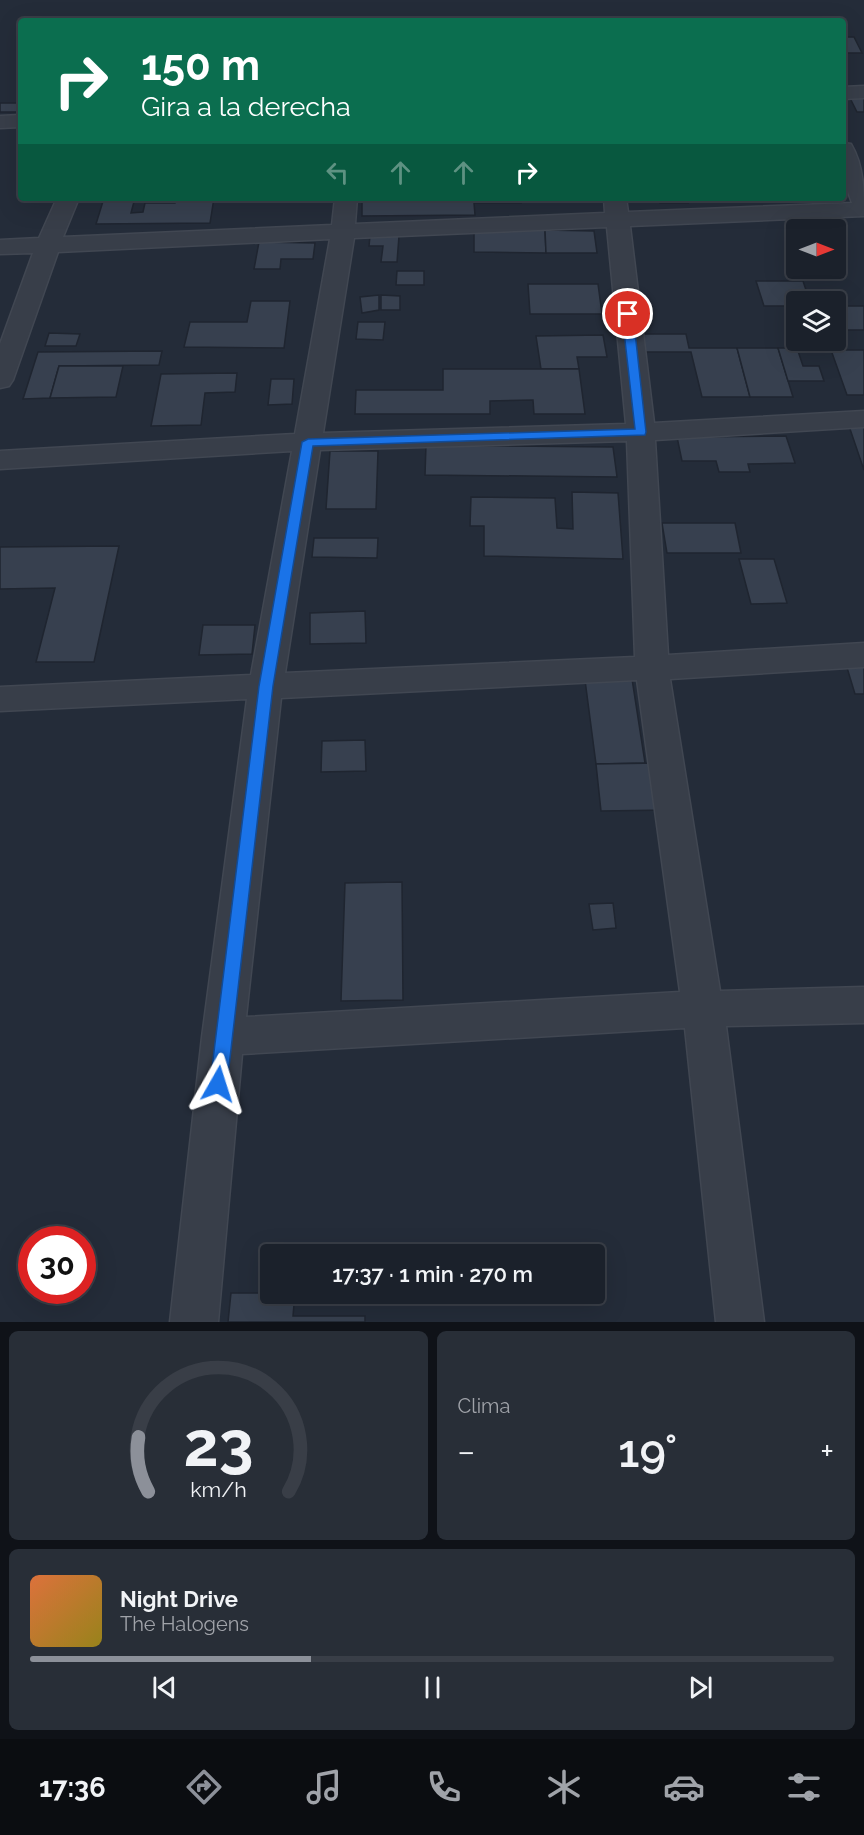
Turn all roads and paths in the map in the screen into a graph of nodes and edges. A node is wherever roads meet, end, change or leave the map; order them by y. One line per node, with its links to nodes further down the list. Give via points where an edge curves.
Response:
1 (864, 92): 2 (street)
2 (846, 93)
3 (18, 121): 4 (street)
4 (0, 122)
5 (846, 157): 7 (street)
6 (67, 201): 10 (street)
7 (864, 207): 8 (street)
8 (616, 209): 9 (street); 14 (street)
9 (344, 215): 10 (street); 15 (street)
10 (48, 245): 11 (street); 12 (street)
11 (0, 247)
12 (0, 380)
13 (864, 419): 14 (street)
14 (641, 432): 15 (street); 18 (street)
15 (308, 442): 16 (street); 19 (street)
16 (0, 460)
17 (864, 655): 18 (street)
18 (652, 668): 19 (street); 22 (street)
19 (266, 686): 20 (street); 23 (street)
20 (0, 699)
21 (864, 1005): 22 (street)
22 (703, 1009): 23 (street); 25 (street)
23 (223, 1037): 24 (street)
24 (194, 1322)
25 (740, 1322)

